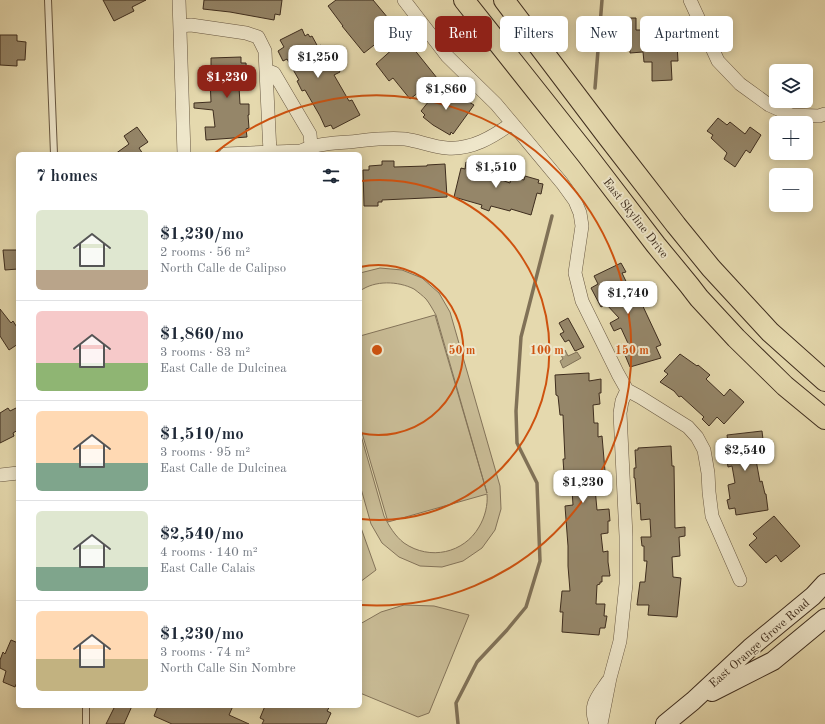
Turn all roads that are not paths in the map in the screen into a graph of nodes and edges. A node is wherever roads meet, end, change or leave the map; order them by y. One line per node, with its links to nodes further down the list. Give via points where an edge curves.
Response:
1 (48, 0): 12 (lane)
2 (179, 0): 7 (street)
3 (404, 0): 10 (street, via 447,56)
4 (464, 0): 17 (main road, East Skyline Drive, via 699,298 785,386)
5 (504, 0): 15 (main road, via 711,268 770,332)
6 (690, 0): 9 (street, via 718,61 740,84 769,105 791,115)
7 (180, 26): 8 (street, via 191,25 258,37 265,51); 13 (street)
8 (266, 70): 11 (street, via 274,72 310,134); 14 (street)
9 (825, 114)
10 (512, 123): 11 (street, via 480,143 464,147 447,148 406,139); 16 (street, via 575,201 582,226 575,274 582,301)
11 (311, 146): 14 (street, via 301,151)
12 (54, 152)
13 (184, 152)
14 (270, 152)
15 (825, 381)
16 (627, 390): 20 (street, via 688,427 697,437 704,450 712,516); 23 (street, via 620,413 626,584 620,641)
17 (825, 419)
18 (16, 473): 19 (street)
19 (0, 475)
20 (740, 580)
21 (825, 583): 24 (main road, East Orange Grove Road)
22 (825, 618): 24 (main road, East Orange Grove Road, via 773,661)
23 (610, 678): 27 (street, via 595,700 593,712); 28 (street); 29 (street, via 614,709 612,717)
24 (693, 701): 30 (main road, East Orange Grove Road)
25 (86, 708): 26 (lane)
26 (86, 724)
27 (596, 724)
28 (601, 724)
29 (605, 724)
30 (665, 724)

